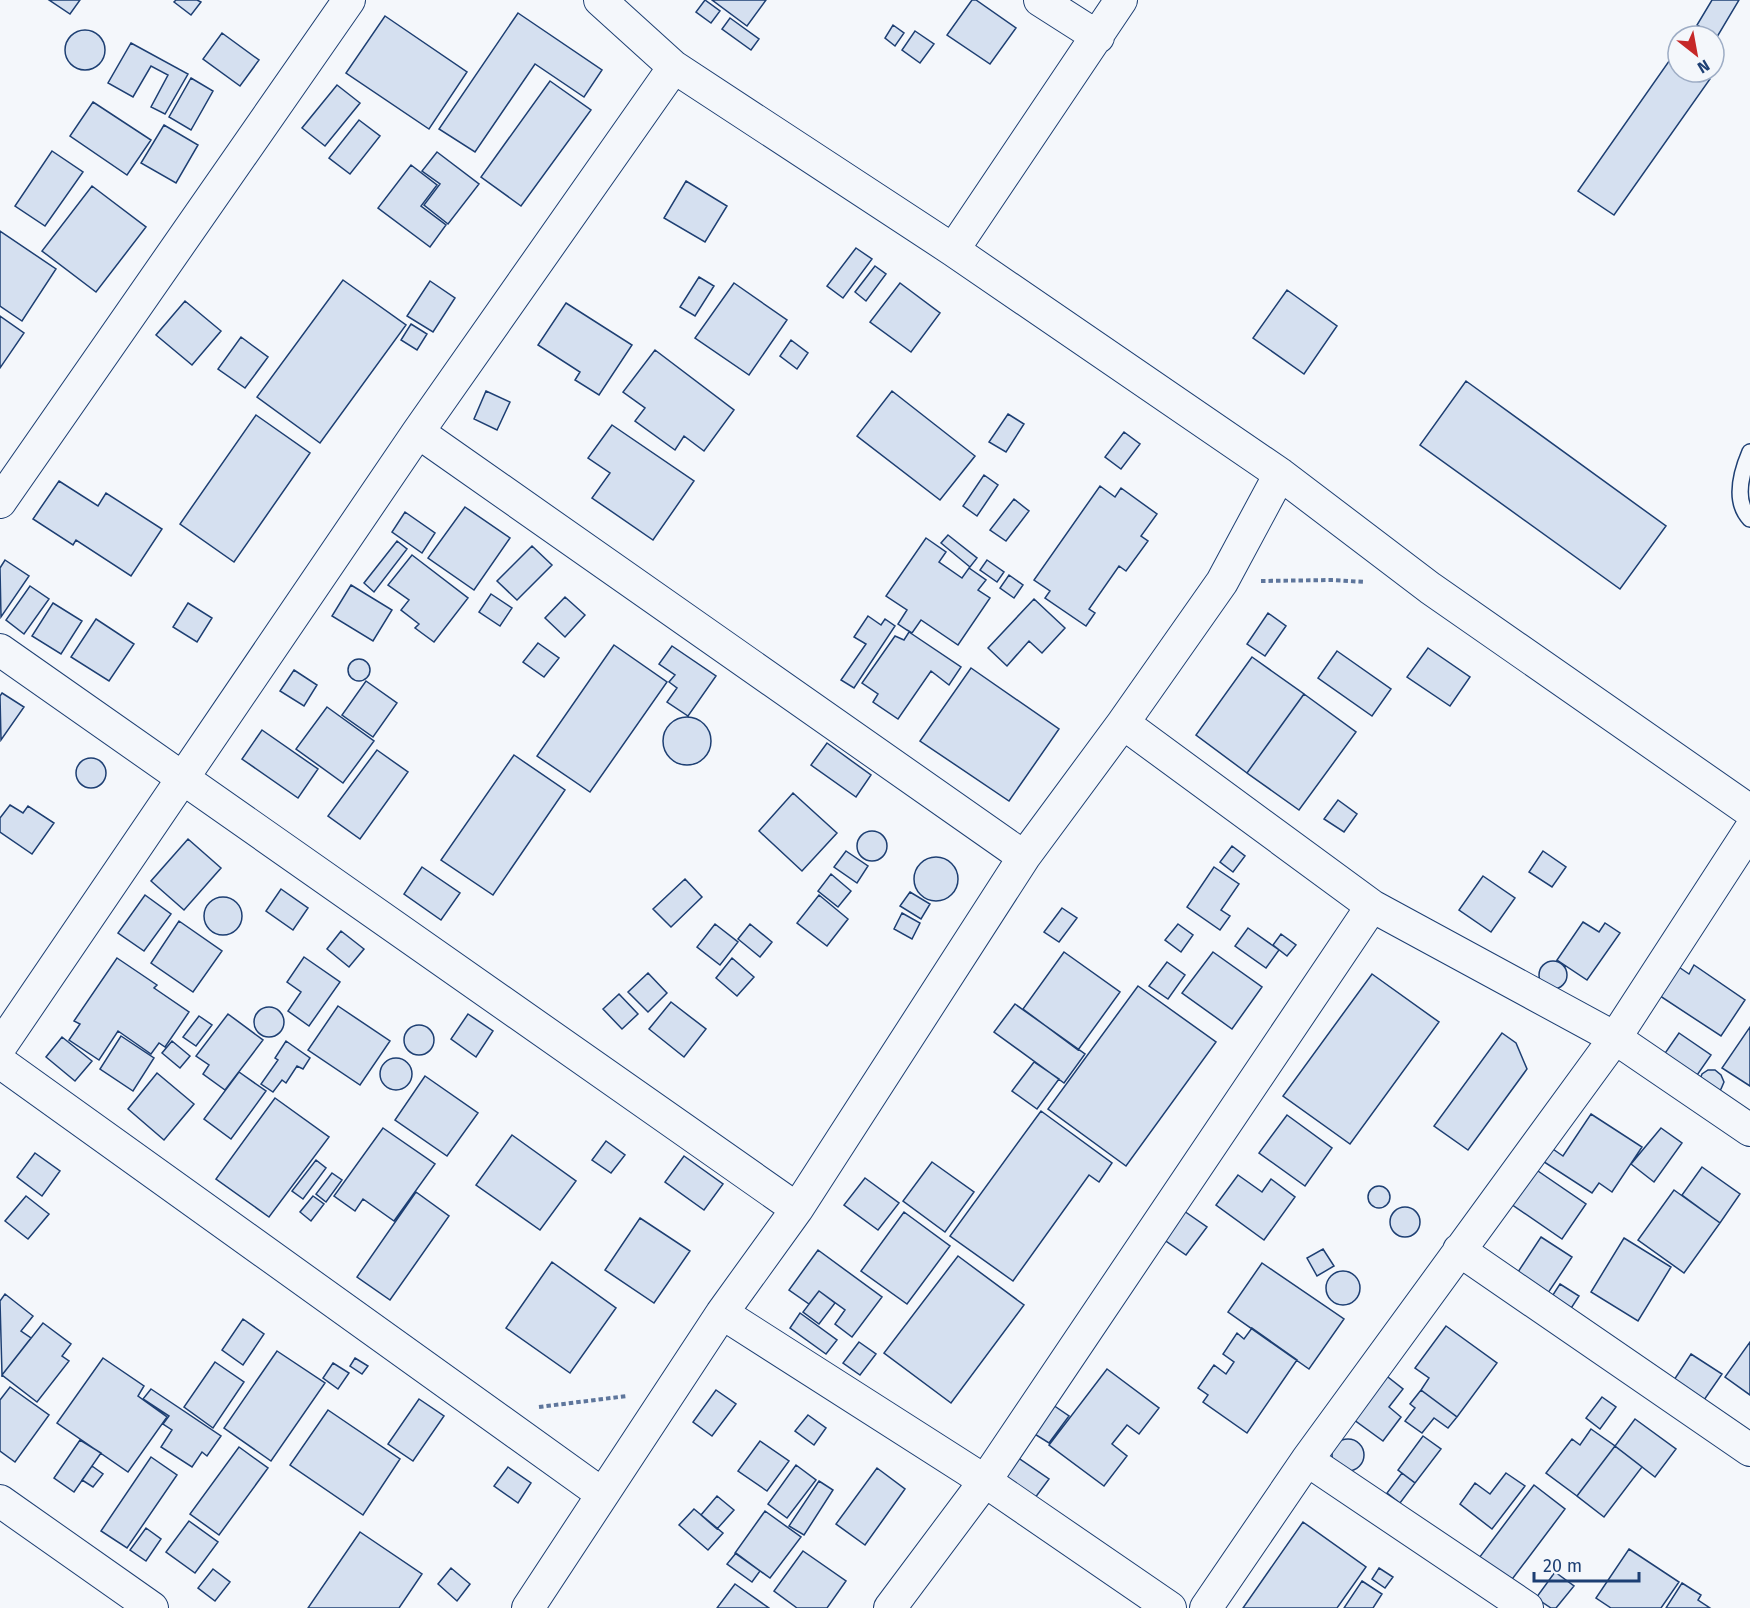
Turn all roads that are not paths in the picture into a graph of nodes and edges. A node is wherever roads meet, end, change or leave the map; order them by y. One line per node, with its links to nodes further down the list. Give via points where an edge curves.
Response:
1 (349, 0): 11 (street)
2 (600, 0): 6 (street)
3 (1040, 0): 5 (street)
4 (1121, 0): 5 (street)
5 (1098, 37): 7 (street)
6 (674, 67): 7 (street); 8 (street)
7 (953, 250): 10 (street)
8 (418, 432): 15 (street); 18 (street)
9 (1750, 452): 12 (lane, via 1740,475 1743,511)
10 (1280, 474): 14 (street, via 1222,582); 16 (street, via 1430,588)
11 (0, 502)
12 (1750, 519)
13 (0, 650): 15 (street)
14 (1123, 723): 18 (street); 19 (street)
15 (184, 777): 21 (street); 24 (street)
16 (1750, 811)
17 (1750, 830): 20 (street)
18 (1024, 857): 24 (street)
19 (1372, 906): 20 (street); 29 (street)
20 (1615, 1038): 23 (street); 25 (street)
21 (0, 1047)
22 (0, 1062): 30 (street)
23 (1750, 1130)
24 (797, 1209): 26 (street)
25 (1459, 1250): 27 (street); 28 (street)
26 (722, 1313): 29 (street); 30 (street)
27 (1750, 1450)
28 (1307, 1460): 36 (street); 37 (street)
29 (985, 1481): 34 (street); 35 (street)
30 (602, 1494): 33 (street)
31 (0, 1501): 32 (street)
32 (152, 1608)
33 (528, 1608)
34 (890, 1608)
35 (1170, 1608)
36 (1206, 1608)
37 (1527, 1608)

